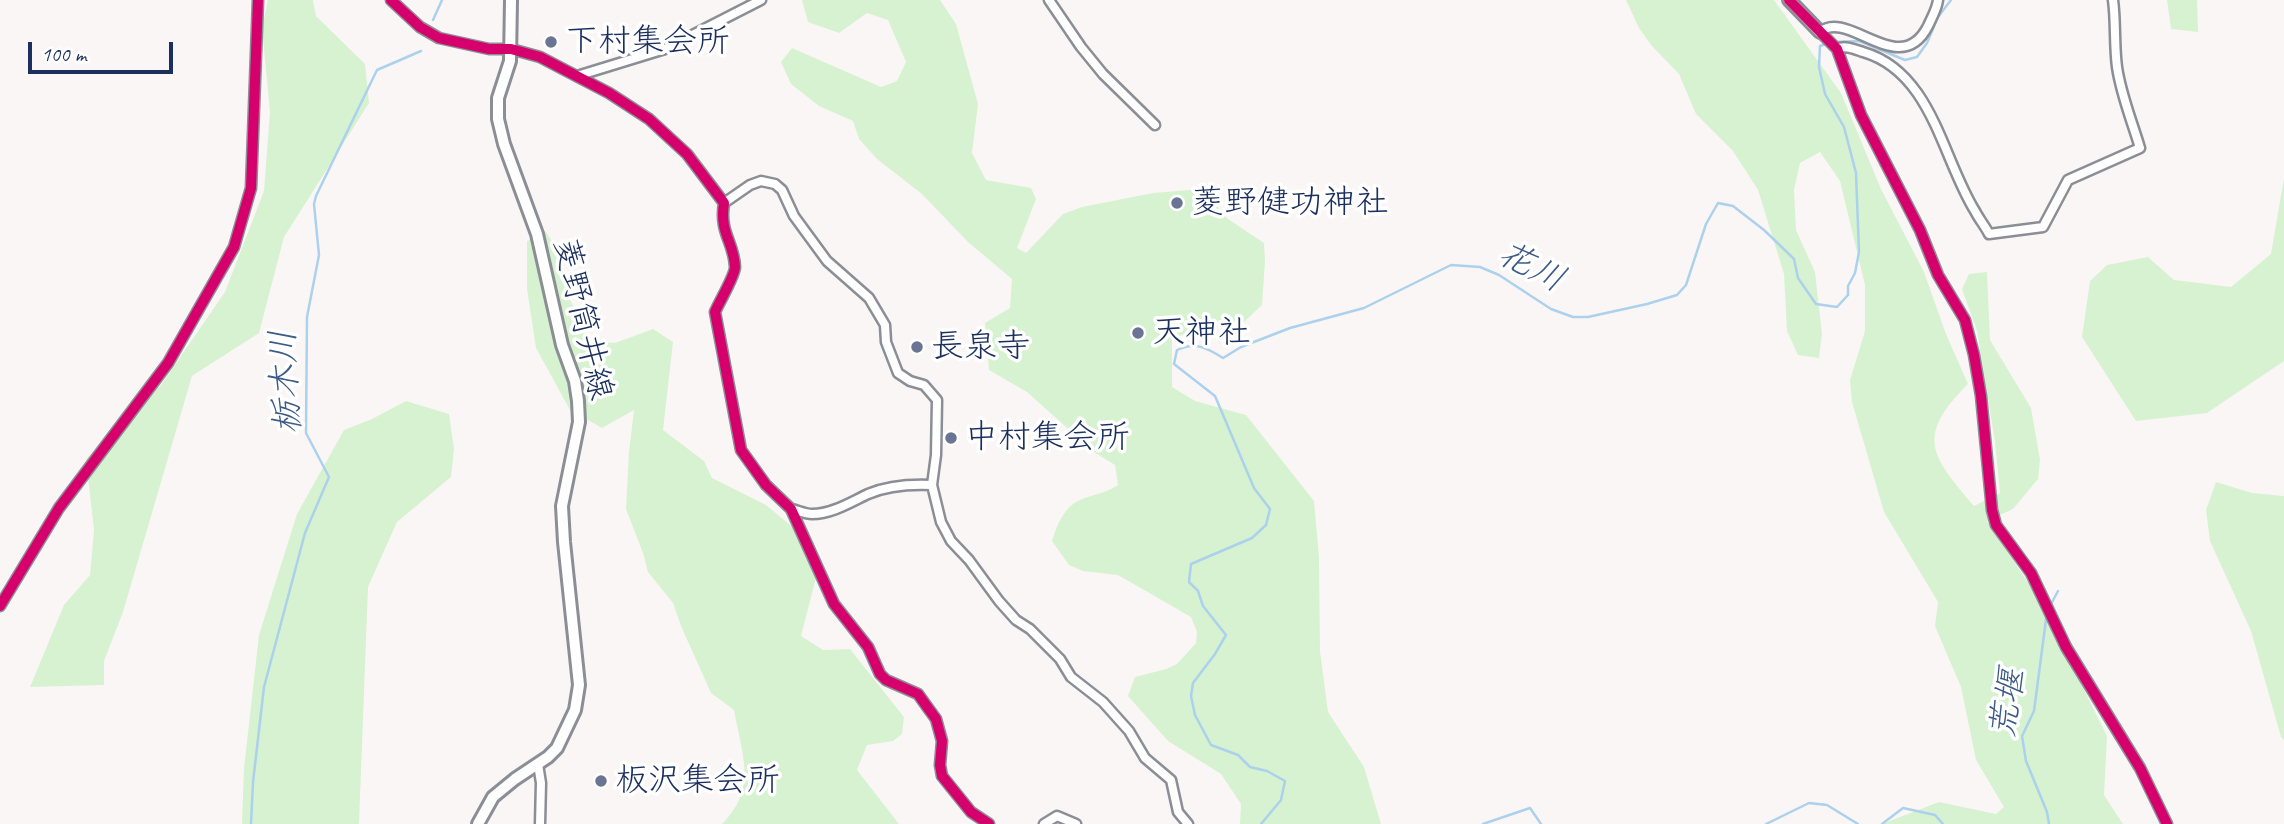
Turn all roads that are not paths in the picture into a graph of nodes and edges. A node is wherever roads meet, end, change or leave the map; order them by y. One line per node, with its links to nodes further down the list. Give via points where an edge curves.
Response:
1 (258, 0): 17 (street, via 251,188 234,247 168,363 59,508)
2 (391, 0): 10 (street, via 419,27 439,38)
3 (511, 0): 10 (main road, 菱野筒井線)
4 (761, 0): 12 (street, via 665,49)
5 (1049, 0): 13 (street, via 1103,74)
6 (1789, 0): 9 (main road)
7 (1938, 0): 9 (street, via 1926,30 1914,45 1890,45 1837,27)
8 (2113, 0): 11 (street, via 2116,65 2140,148 2068,180 2043,227 1989,234 1916,91 1884,60)
9 (1820, 32): 11 (street)
10 (511, 49): 12 (street, via 540,57); 18 (main road, 菱野筒井線, via 498,98 498,119 537,234 562,345 575,381 579,422 562,506 578,697 563,738)
11 (1837, 49): 25 (street, via 1861,115 1938,275 1965,320 1981,396 1996,525 2031,572 2066,648 2140,768)
12 (577, 76): 14 (street, via 649,119 687,154)
13 (1155, 125)
14 (724, 203): 15 (street, via 750,185 761,181 775,184 827,261 869,298 885,325 898,373 924,384 937,400); 16 (street, via 721,220 735,267 715,312 734,425 750,466)
15 (932, 485): 16 (street, via 896,486 813,514); 24 (street, via 951,541 1016,620 1060,659 1071,677 1103,702 1145,758 1171,780 1178,812)
16 (791, 509): 21 (street, via 834,604 868,648 880,674 918,694 936,719 942,741 942,776 971,812)
17 (0, 606)
18 (538, 764): 19 (main road, 菱野筒井線, via 493,797); 20 (street)
19 (478, 824)
20 (540, 824)
21 (989, 824)
22 (1044, 824): 23 (street, via 1058,816)
23 (1076, 824)
24 (1188, 824)
25 (2167, 824)

